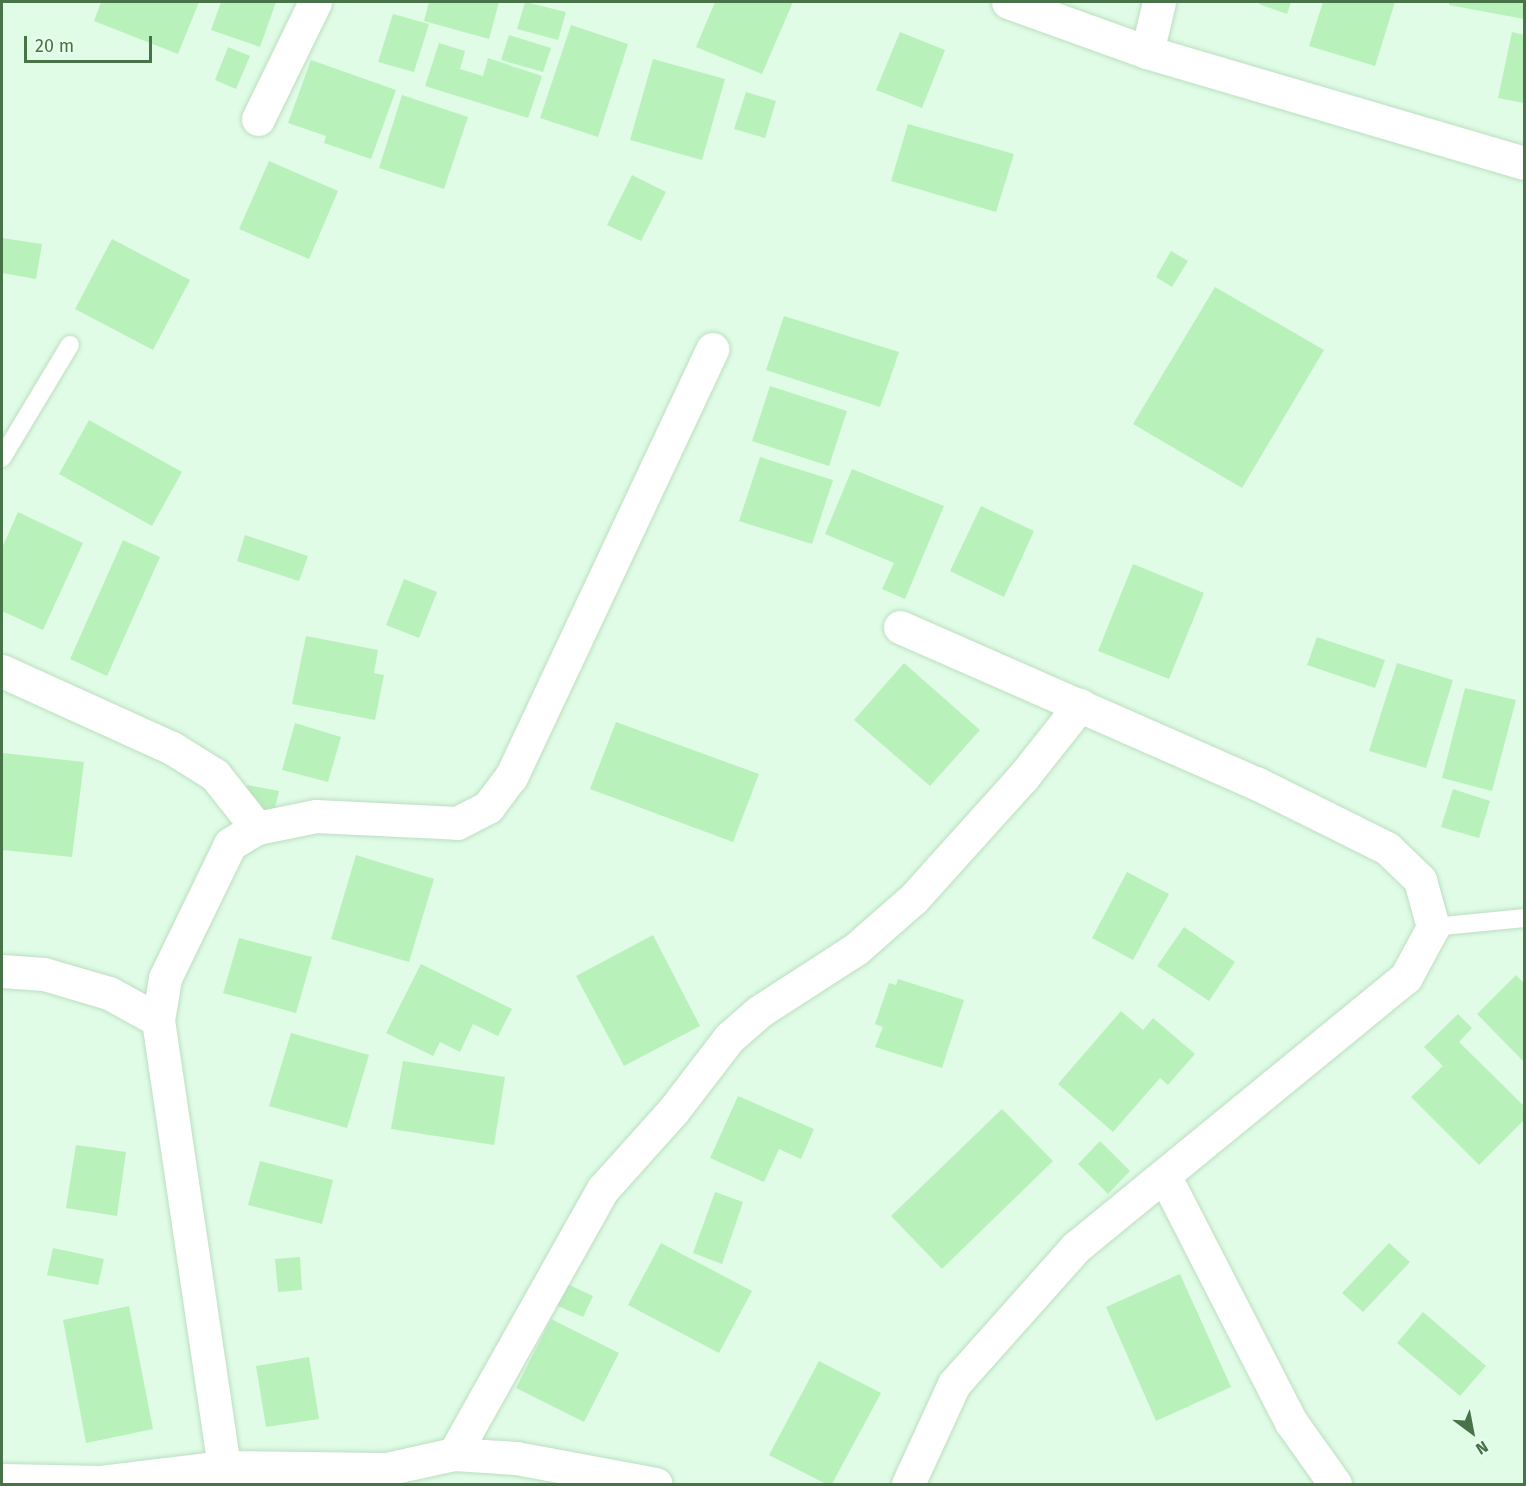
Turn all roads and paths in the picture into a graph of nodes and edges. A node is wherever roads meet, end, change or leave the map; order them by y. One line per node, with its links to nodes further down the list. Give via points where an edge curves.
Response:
1 (315, 2): 5 (street)
2 (1008, 2): 4 (street)
3 (1159, 2): 4 (street)
4 (1147, 52): 6 (street)
5 (258, 119)
6 (1524, 163)
7 (70, 345): 9 (lane)
8 (712, 349): 13 (street, via 510,777 488,807 458,823 316,816)
9 (2, 458)
10 (900, 627): 12 (street)
11 (2, 671): 13 (street, via 172,748 215,774)
12 (1080, 705): 15 (street, via 1256,783 1387,848 1420,880); 19 (street, via 1023,777 914,898 856,949 760,1011 729,1038 673,1111 603,1189)
13 (257, 828): 17 (street, via 230,844 165,978)
14 (1524, 918): 15 (lane)
15 (1433, 927): 18 (street, via 1406,977)
16 (2, 971): 17 (street, via 44,974 109,993)
17 (158, 1020): 20 (street)
18 (1165, 1177): 23 (street, via 1076,1247 954,1384); 24 (street, via 1290,1422)
19 (454, 1455): 20 (street, via 386,1468); 22 (street, via 516,1458)
20 (224, 1467): 21 (street, via 101,1482)
21 (2, 1480)
22 (656, 1485)
23 (908, 1485)
24 (1335, 1485)

